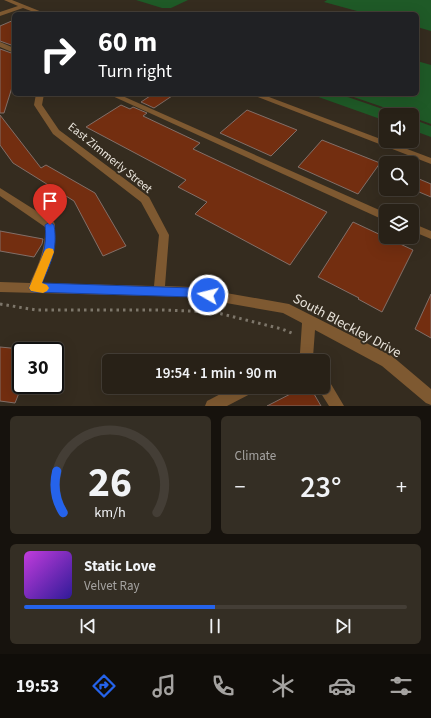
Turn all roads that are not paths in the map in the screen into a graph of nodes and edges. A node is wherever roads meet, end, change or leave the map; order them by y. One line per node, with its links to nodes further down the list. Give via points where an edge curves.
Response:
1 (7, 0): 2 (street)
2 (23, 6): 3 (street); 4 (street)
3 (39, 12)
4 (0, 14)
5 (1, 46): 6 (street)
6 (12, 50)
7 (40, 96): 17 (street, East Zimmerly Street, via 38,105 56,132 145,200 164,235)
8 (116, 96): 12 (street)
9 (259, 96): 10 (street)
10 (431, 161)
11 (0, 191): 16 (street, via 50,225 52,240 49,255)
12 (379, 214)
13 (419, 230): 14 (street)
14 (431, 235)
15 (0, 287): 16 (street, South Bleckley Drive)
16 (34, 288): 17 (street, South Bleckley Drive)
17 (159, 291): 18 (street, South Bleckley Drive, via 192,292 285,308)
18 (309, 320): 19 (street); 22 (street, South Bleckley Drive, via 387,361)
19 (305, 354)
20 (235, 394): 23 (street)
21 (329, 394): 24 (street)
22 (431, 398)
23 (212, 406)
24 (337, 406)

